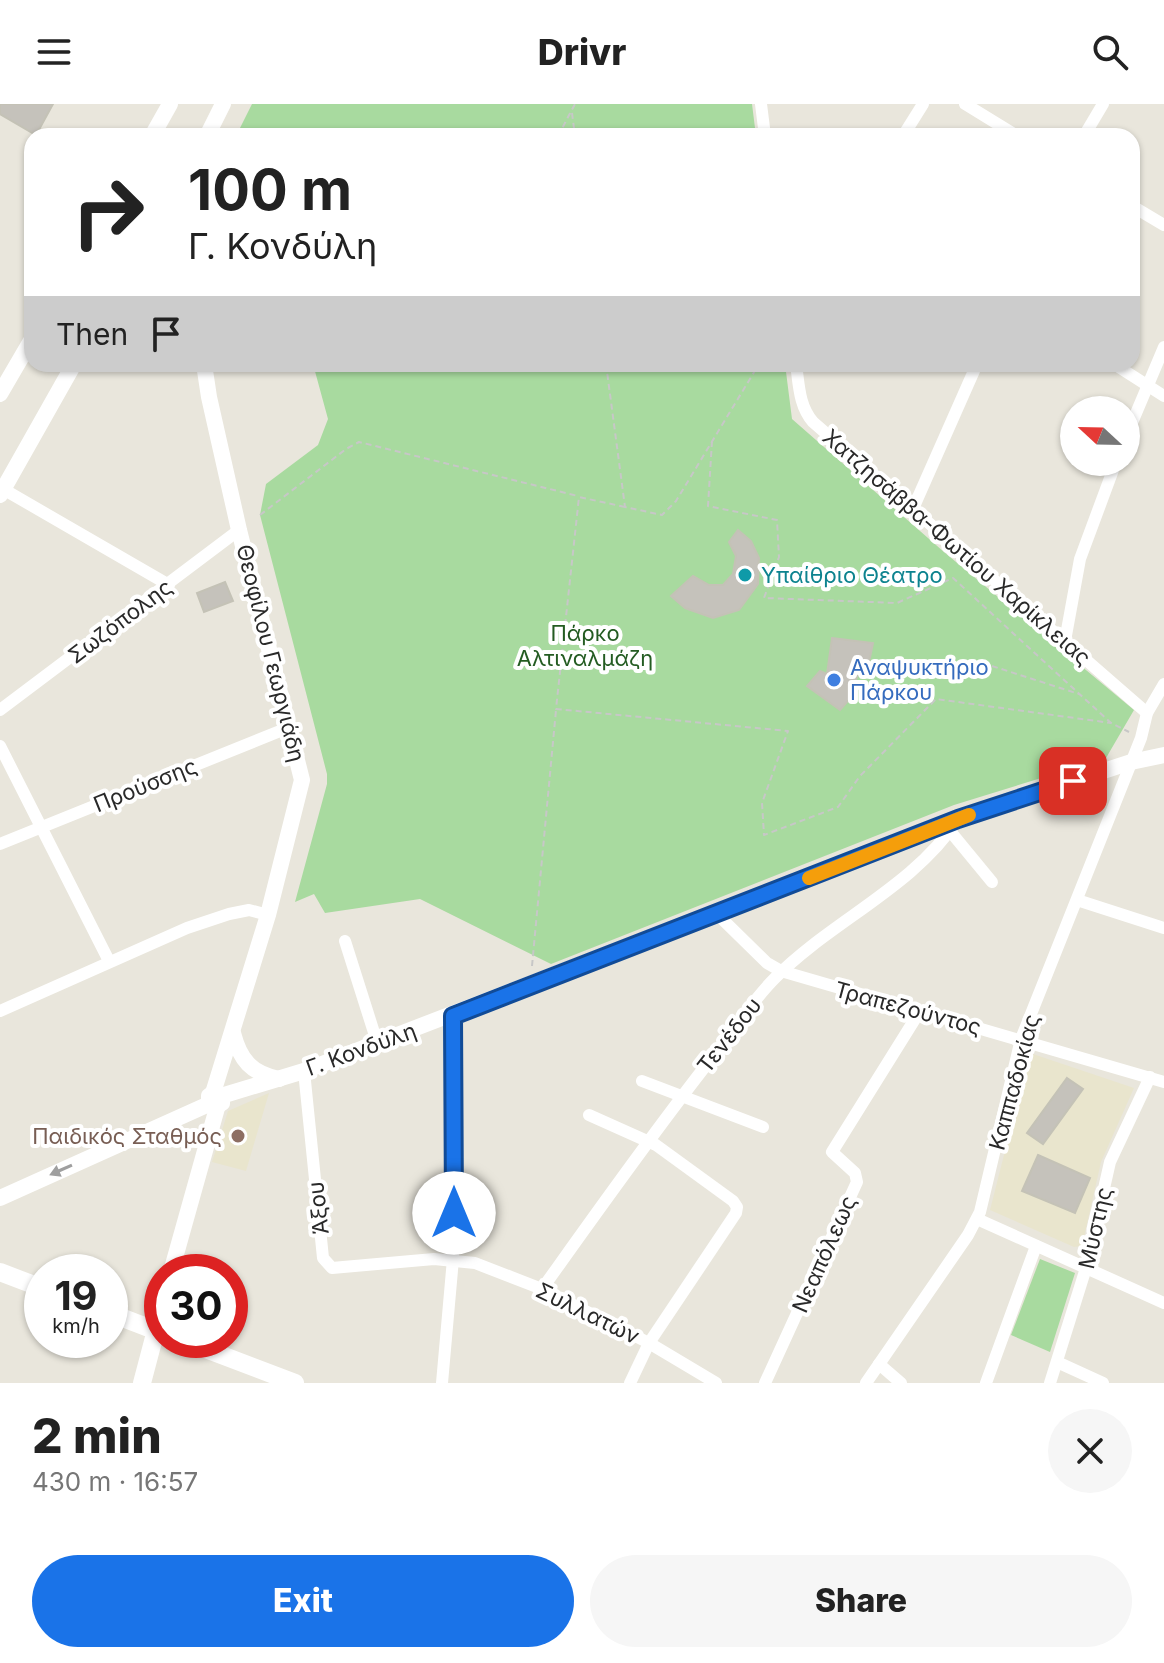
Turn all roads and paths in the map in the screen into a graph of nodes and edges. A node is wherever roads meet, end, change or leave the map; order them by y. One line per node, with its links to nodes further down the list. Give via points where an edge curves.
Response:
1 (170, 104): 9 (street)
2 (223, 104): 10 (street)
3 (573, 104): 8 (path)
4 (761, 104): 13 (street)
5 (923, 104): 14 (street)
6 (965, 104): 15 (street)
7 (1103, 104): 16 (street)
8 (572, 110): 11 (path); 12 (path)
9 (156, 128)
10 (211, 128)
11 (562, 128)
12 (574, 128)
13 (764, 128)
14 (908, 128)
15 (1004, 128)
16 (1089, 128)
17 (1140, 211): 18 (street)
18 (1164, 225)
19 (1164, 347): 28 (street)
20 (24, 353): 29 (street)
21 (70, 372): 34 (street)
22 (205, 372): 39 (street, Θεοφίλου Γεωργιάδη)
23 (607, 372): 36 (path)
24 (754, 372): 32 (path)
25 (798, 372): 37 (street, Χατζησάββα-Φωτίου Χαρίκλειας, via 806,413)
26 (973, 372): 37 (street)
27 (1127, 372): 28 (street)
28 (1147, 384): 30 (street); 31 (street)
29 (0, 394)
30 (1164, 396)
31 (1140, 402)
32 (712, 441): 36 (path, via 662,515); 44 (path, via 708,506 777,520 779,557 764,598 897,603 953,578)
33 (1111, 476): 41 (street, via 1080,559)
34 (2, 492): 40 (street)
35 (579, 497): 36 (path); 38 (path, via 359,442); 45 (path)
36 (625, 507)
37 (912, 511): 41 (street, Χατζησάββα-Φωτίου Χαρίκλειας)
38 (260, 515)
39 (239, 530): 40 (street, Σωζόπολης); 49 (street, Θεοφίλου Γεωργιάδη)
40 (169, 585): 46 (street, Σωζόπολης)
41 (1065, 641): 47 (street, Χατζησάββα-Φωτίου Χαρίκλειας)
42 (992, 666): 44 (path)
43 (1164, 684): 47 (street, Καππαδοκίας)
44 (1080, 695): 48 (path)
45 (556, 709): 48 (path, via 788,731 762,803 764,835 838,807 860,776 936,699); 65 (path)
46 (0, 710)
47 (1147, 713): 50 (street, Καππαδοκίας)
48 (1111, 723): 50 (path)
49 (290, 727): 55 (street, Προύσσης); 60 (street, Θεοφίλου Γεωργιάδη, via 302,785)
50 (1141, 738): 53 (street, Καππαδοκίας)
51 (0, 746): 55 (street)
52 (1164, 755): 53 (street, Γ. Κονδύλη)
53 (1131, 762): 54 (street, Γ. Κονδύλη); 58 (street, Καππαδοκίας)
54 (954, 825): 57 (street); 59 (street, Γ. Κονδύλη); 64 (street, Τενέδου, via 917,865)
55 (41, 827): 56 (street, Προύσσης); 63 (street)
56 (0, 844)
57 (992, 882)
58 (1077, 900): 61 (street); 70 (street, Καππαδοκίας)
59 (717, 914): 64 (street, Τραπεζούντος); 65 (street, Γ. Κονδύλη)
60 (268, 915): 63 (street, via 249,910 229,914); 69 (street, Θεοφίλου Γεωργιάδη)
61 (1164, 928)
62 (345, 941): 71 (street)
63 (109, 961): 66 (street)
64 (781, 971): 67 (street, Τραπεζούντος); 77 (street, Τενέδου)
65 (530, 986): 68 (street, Γ. Κονδύλη)
66 (0, 1011)
67 (920, 1011): 70 (street, Τραπεζούντος); 102 (street, Νεαπόλεως, via 832,1152 855,1173 857,1182)
68 (453, 1016): 71 (street, Γ. Κονδύλη); 86 (street)
69 (233, 1033): 74 (street, via 246,1064); 78 (street, Θεοφίλου Γεωργιάδη)
70 (1021, 1039): 73 (street, Τραπεζούντος); 83 (street, Καππαδοκίας)
71 (377, 1042): 72 (street, Γ. Κονδύλη)
72 (304, 1071): 74 (street, Γ. Κονδύλη); 86 (street, Άξου, via 325,1263 332,1268)
73 (1150, 1077): 76 (street, Τραπεζούντος); 87 (street, Μύστης, via 1110,1162)
74 (279, 1079): 78 (street, Γ. Κονδύλη)
75 (642, 1081): 77 (street)
76 (1164, 1082)
77 (681, 1096): 80 (street); 81 (street, Τενέδου)
78 (216, 1101): 82 (street, one-way to 82); 85 (street, Θεοφίλου Γεωργιάδη)
79 (589, 1115): 81 (street)
80 (763, 1127)
81 (648, 1140): 90 (street, Τενέδου); 92 (street, via 737,1207)
82 (0, 1198)
83 (977, 1219): 84 (street); 96 (street, Καππαδοκίας)
84 (1036, 1246): 87 (street); 105 (street)
85 (176, 1254)
86 (453, 1259): 90 (street, Συλλατών); 99 (street)
87 (1086, 1268): 91 (street); 95 (street, Μύστης)
88 (0, 1272): 89 (main road)
89 (24, 1281)
90 (542, 1289): 92 (street, Συλλατών)
91 (1164, 1303)
92 (649, 1343): 100 (street); 101 (street, Συλλατών)
93 (150, 1358): 97 (main road)
94 (229, 1358): 98 (main road)
95 (1057, 1362): 106 (street, Μύστης); 107 (street)
96 (879, 1364): 103 (street, Καππαδοκίας); 104 (street)
97 (142, 1383)
98 (295, 1383)
99 (442, 1383)
100 (630, 1383)
101 (716, 1383)
102 (765, 1383)
103 (866, 1383)
104 (901, 1383)
105 (986, 1383)
106 (1050, 1383)
107 (1103, 1383)

